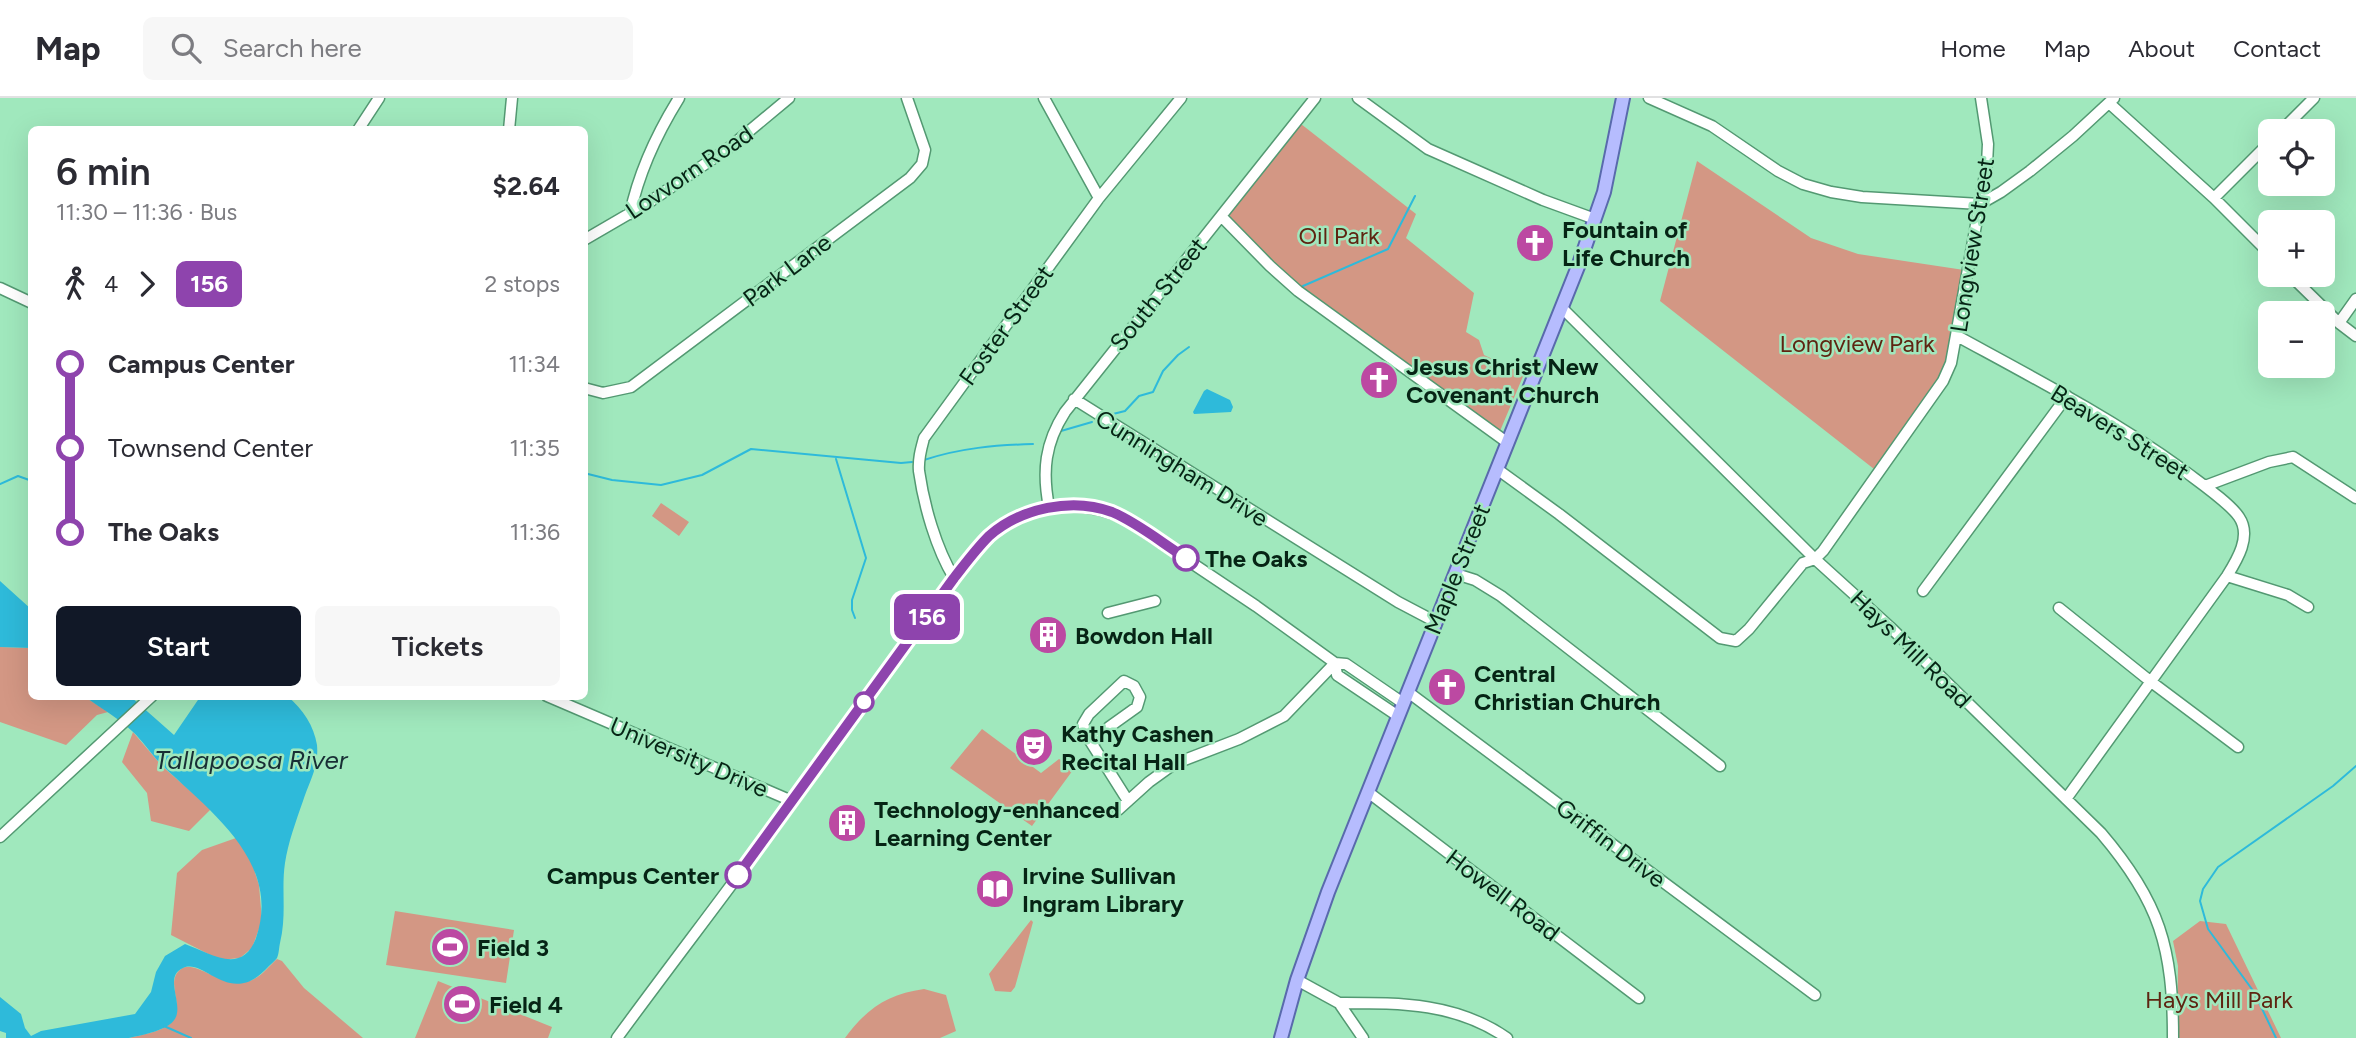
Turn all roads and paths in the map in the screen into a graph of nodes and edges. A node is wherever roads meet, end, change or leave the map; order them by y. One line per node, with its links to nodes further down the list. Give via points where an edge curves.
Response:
1 (379, 98): 16 (street)
2 (512, 98): 17 (street)
3 (679, 98): 22 (street, via 657,134 636,184)
4 (789, 98): 22 (street, Lovvorn Road, via 730,147)
5 (907, 98): 35 (street, Park Lane, via 925,150 922,164 910,178 631,387 603,393)
6 (1044, 98): 19 (street)
7 (1181, 98): 19 (street, Foster Street)
8 (1315, 98): 23 (street, South Street)
9 (1358, 98): 24 (street, via 1428,149)
10 (1623, 98): 24 (main road, Maple Street)
11 (1649, 98): 21 (street, via 1712,126 1803,184 1862,197)
12 (1981, 98): 21 (street, Longview Street, via 1988,144)
13 (2314, 98): 15 (street)
14 (2111, 101): 20 (street); 21 (street, via 2030,171)
15 (2293, 119)
16 (361, 126)
17 (509, 126)
18 (2258, 154): 20 (street)
19 (1099, 198): 46 (street, Foster Street, via 924,438 919,470 934,529)
20 (2214, 198): 26 (street)
21 (1980, 204): 33 (street, Longview Street)
22 (630, 214): 25 (street, Lovvorn Road)
23 (1221, 216): 37 (street, South Street); 38 (street, via 1298,291)
24 (1595, 219): 31 (main road, Maple Street)
25 (588, 237)
26 (2258, 242)
27 (2302, 287): 32 (street)
28 (0, 288): 30 (street)
29 (2356, 299): 32 (street)
30 (28, 301)
31 (1562, 309): 38 (main road, Maple Street); 43 (street, Hays Mill Road)
32 (2339, 323): 34 (street)
33 (1957, 336): 36 (street, Beavers Street); 43 (street, Longview Street, via 1943,381)
34 (2356, 336)
35 (588, 389)
36 (2067, 396): 40 (street, Beavers Street); 47 (street)
37 (1074, 399): 42 (street, South Street, via 1047,449 1044,474); 52 (street, Cunningham Drive)
38 (1507, 443): 39 (main road, Maple Street)
39 (1497, 469): 43 (street, Longview Street, via 1720,638 1736,641 1803,563); 44 (main road, Maple Street)
40 (2205, 486): 41 (street, via 2293,457); 45 (street, Beavers Street, via 2239,517 2244,530 2238,558)
41 (2356, 498)
42 (1049, 507): 46 (street, via 998,529); 53 (street, via 1077,505 1126,519)
43 (1815, 559): 63 (street, Hays Mill Road)
44 (1455, 573): 52 (main road, Maple Street); 61 (street, via 1502,596)
45 (2227, 576): 49 (street, via 2288,595); 54 (street)
46 (954, 578): 64 (street)
47 (1923, 591)
48 (1155, 600): 51 (street)
49 (2308, 607)
50 (2059, 608): 54 (street)
51 (1108, 613)
52 (1436, 622): 55 (main road, Maple Street)
53 (1335, 663): 55 (street, Griffin Drive, via 1346,664); 58 (street, via 1337,675); 65 (street, via 1284,716 1174,764)
54 (2150, 681): 60 (street); 63 (street)
55 (1406, 697): 58 (main road, Maple Street); 69 (street, Griffin Drive)
56 (148, 700): 67 (street)
57 (556, 700): 64 (street, University Drive)
58 (1398, 716): 62 (main road, Maple Street)
59 (1092, 744): 59 (street, via 1083,724 1089,714 1124,681 1134,686 1140,697 1137,707); 65 (street)
60 (2238, 747)
61 (1720, 766)
62 (1368, 792): 68 (main road, Maple Street); 70 (street, Howell Road)
63 (2066, 799): 76 (street, Hays Mill Road, via 2125,861 2147,896 2161,929 2170,970)
64 (792, 801): 72 (street)
65 (1128, 801): 66 (street)
66 (1118, 810)
67 (0, 837)
68 (1297, 980): 71 (street); 73 (main road, Maple Street)
69 (1815, 995)
70 (1639, 999)
71 (1339, 1003): 74 (street); 75 (street, via 1456,1012)
72 (617, 1038)
73 (1281, 1038)
74 (1363, 1038)
75 (1507, 1038)
76 (2173, 1038)

